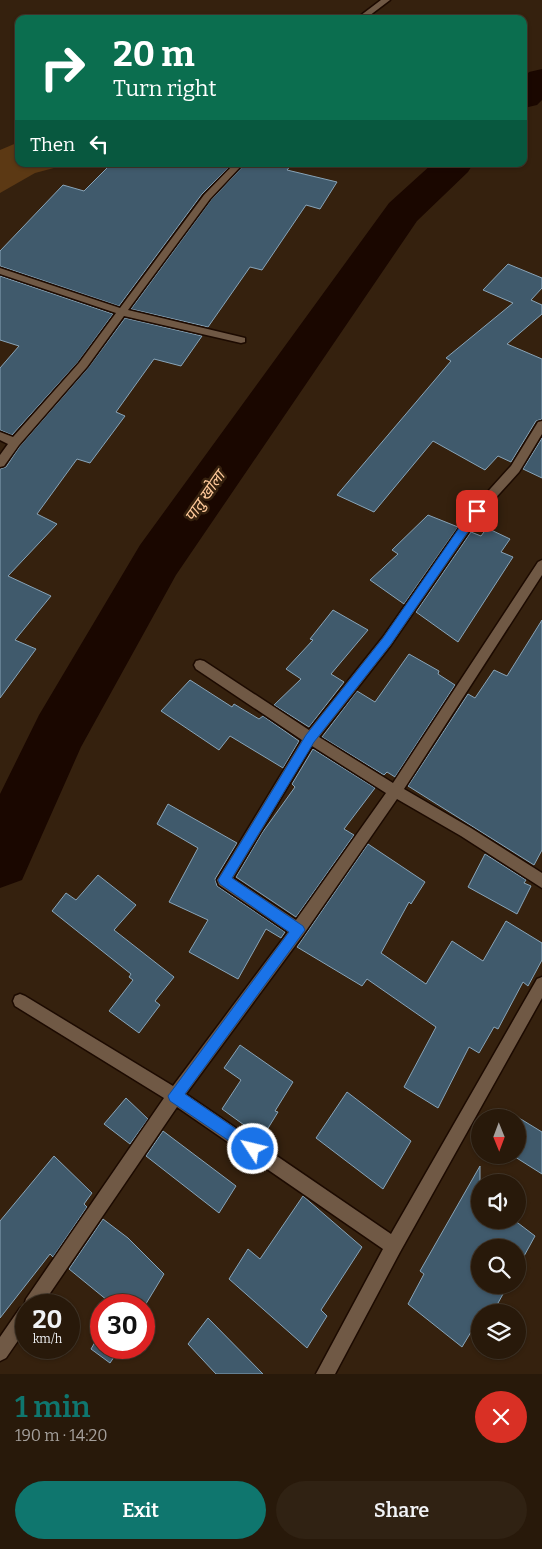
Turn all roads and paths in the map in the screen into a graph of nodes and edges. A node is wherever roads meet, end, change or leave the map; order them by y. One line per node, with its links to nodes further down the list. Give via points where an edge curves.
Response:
1 (386, 0): 2 (street)
2 (365, 15)
3 (236, 167): 5 (street, via 207,197)
4 (0, 271): 5 (street)
5 (122, 312): 6 (street); 9 (street, via 84,365)
6 (241, 340)
7 (542, 425): 13 (street, via 515,469 477,511 387,641)
8 (0, 436): 9 (street)
9 (15, 442): 10 (street)
10 (0, 463)
11 (542, 565): 14 (street)
12 (200, 665): 13 (street)
13 (310, 738): 14 (street); 16 (street, via 224,880)
14 (395, 791): 15 (street, via 466,832); 16 (street)
15 (542, 882)
16 (298, 930): 19 (street)
17 (542, 984): 20 (street)
18 (20, 1001): 19 (street)
19 (175, 1096): 20 (street); 21 (street)
20 (394, 1246): 24 (street)
21 (40, 1294)
22 (15, 1330): 23 (street)
23 (0, 1352)
24 (326, 1374)

